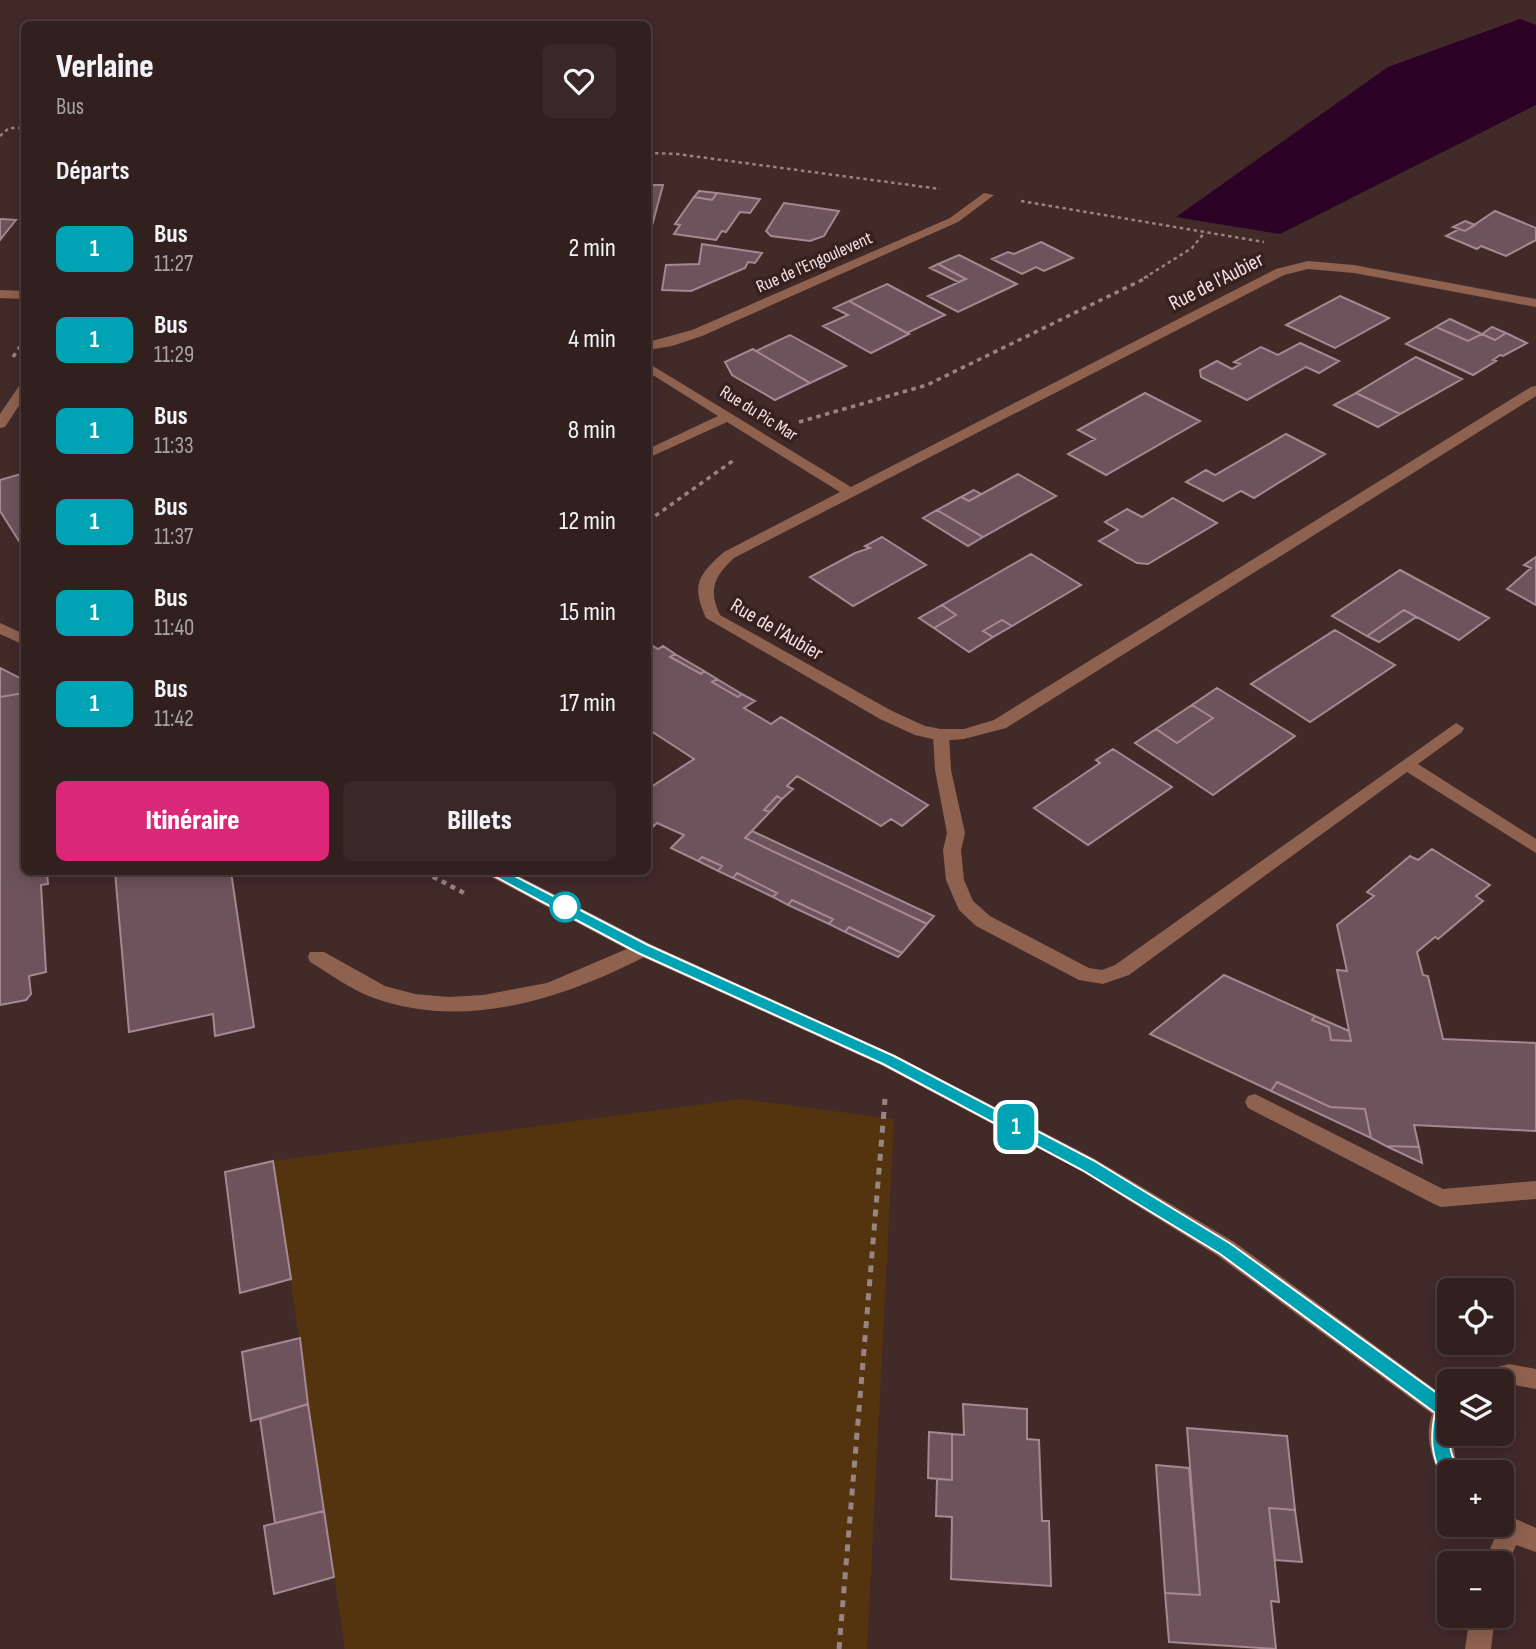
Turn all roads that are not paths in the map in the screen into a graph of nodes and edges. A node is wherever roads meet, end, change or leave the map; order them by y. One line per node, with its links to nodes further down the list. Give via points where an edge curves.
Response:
1 (988, 195): 5 (street, Rue de l'Engoulevent, via 954,220 697,333)
2 (0, 294): 3 (street)
3 (21, 295)
4 (1536, 303): 12 (street, Rue de l'Aubier, via 1354,270 1308,265 1280,272)
5 (651, 346)
6 (651, 369): 9 (street, Rue du Pic Mar)
7 (1536, 390): 16 (street, Rue de l'Aubier, via 1000,724)
8 (21, 393): 10 (street)
9 (727, 417): 11 (street); 12 (street, Rue du Pic Mar)
10 (0, 424)
11 (651, 453)
12 (849, 492): 16 (street, Rue de l'Aubier, via 729,555 709,574 704,597 714,618 886,715)
13 (0, 628): 14 (street)
14 (21, 638)
15 (1456, 727): 17 (street)
16 (941, 735): 17 (street, via 956,833 952,850 955,880 965,905 983,921 1086,975 1103,977 1122,970)
17 (1406, 764): 18 (street)
18 (1536, 847)
19 (503, 875): 20 (street)
20 (643, 949): 21 (street, via 551,990 474,1003 426,1003 380,992); 26 (street, via 888,1060 1087,1165 1226,1249)
21 (317, 957)
22 (1255, 1102): 23 (street, via 1441,1198)
23 (1536, 1190)
24 (1514, 1375): 25 (street)
25 (1536, 1379)
26 (1437, 1400)
27 (1514, 1531): 28 (street)
28 (1536, 1539)
29 (1481, 1628): 30 (street)
30 (1478, 1649)

